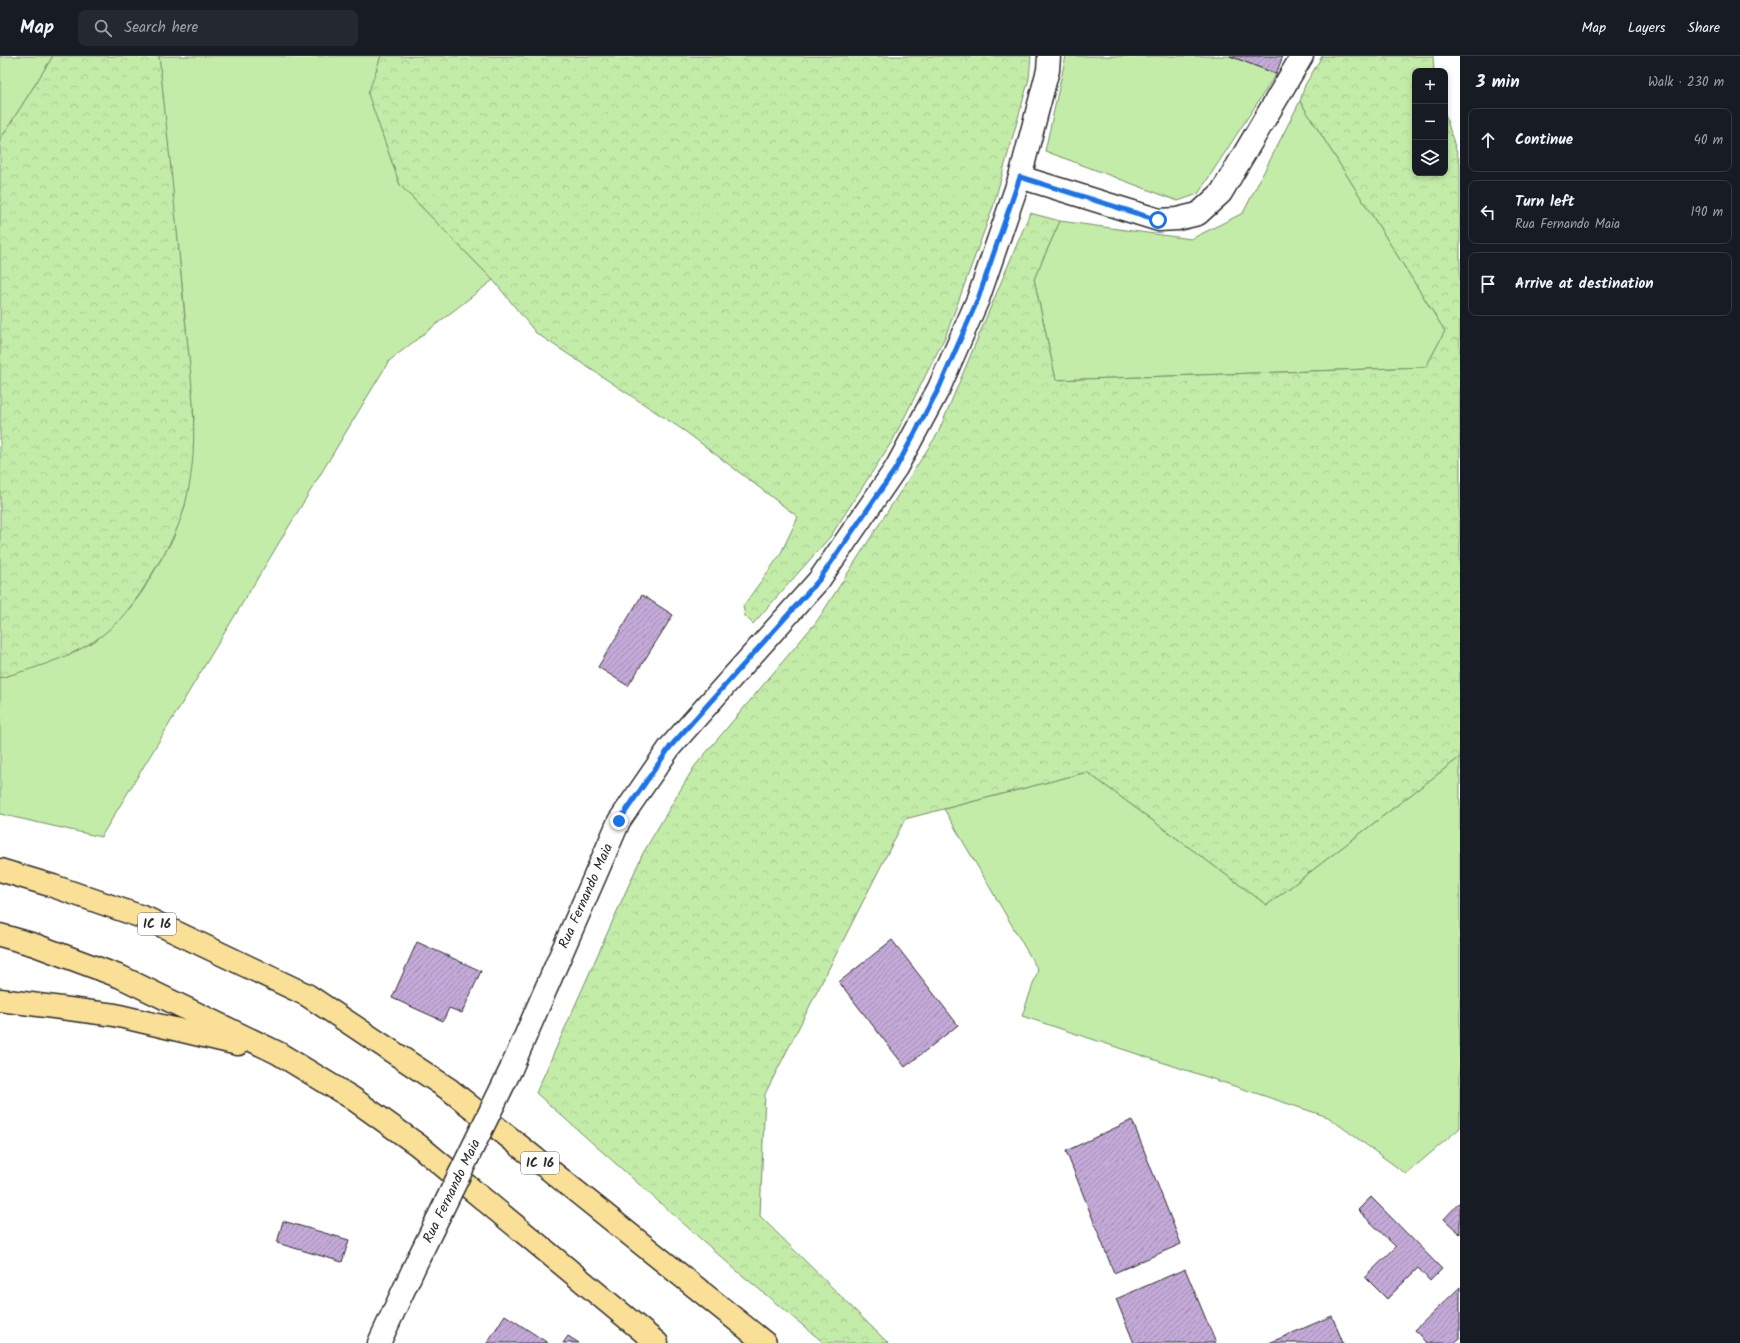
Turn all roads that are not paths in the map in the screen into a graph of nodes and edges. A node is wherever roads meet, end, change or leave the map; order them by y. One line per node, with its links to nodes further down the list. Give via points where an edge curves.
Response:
1 (1049, 56): 3 (street, Rua Fernando Maia, via 1048,70)
2 (1302, 56): 3 (street, via 1221,193 1198,214 1158,220)
3 (1020, 177): 8 (street, Rua Fernando Maia, bridge, via 978,299 939,388 896,468 819,580 670,747 619,821 510,1069)
4 (0, 870): 10 (highway, IC 16, via 148,919 307,995 450,1090)
5 (0, 935): 7 (highway, via 35,945 121,977)
6 (0, 1000): 7 (highway, via 115,1014)
7 (278, 1053): 9 (highway, via 352,1098 418,1145)
8 (378, 1343)
9 (657, 1343)
10 (765, 1343)

